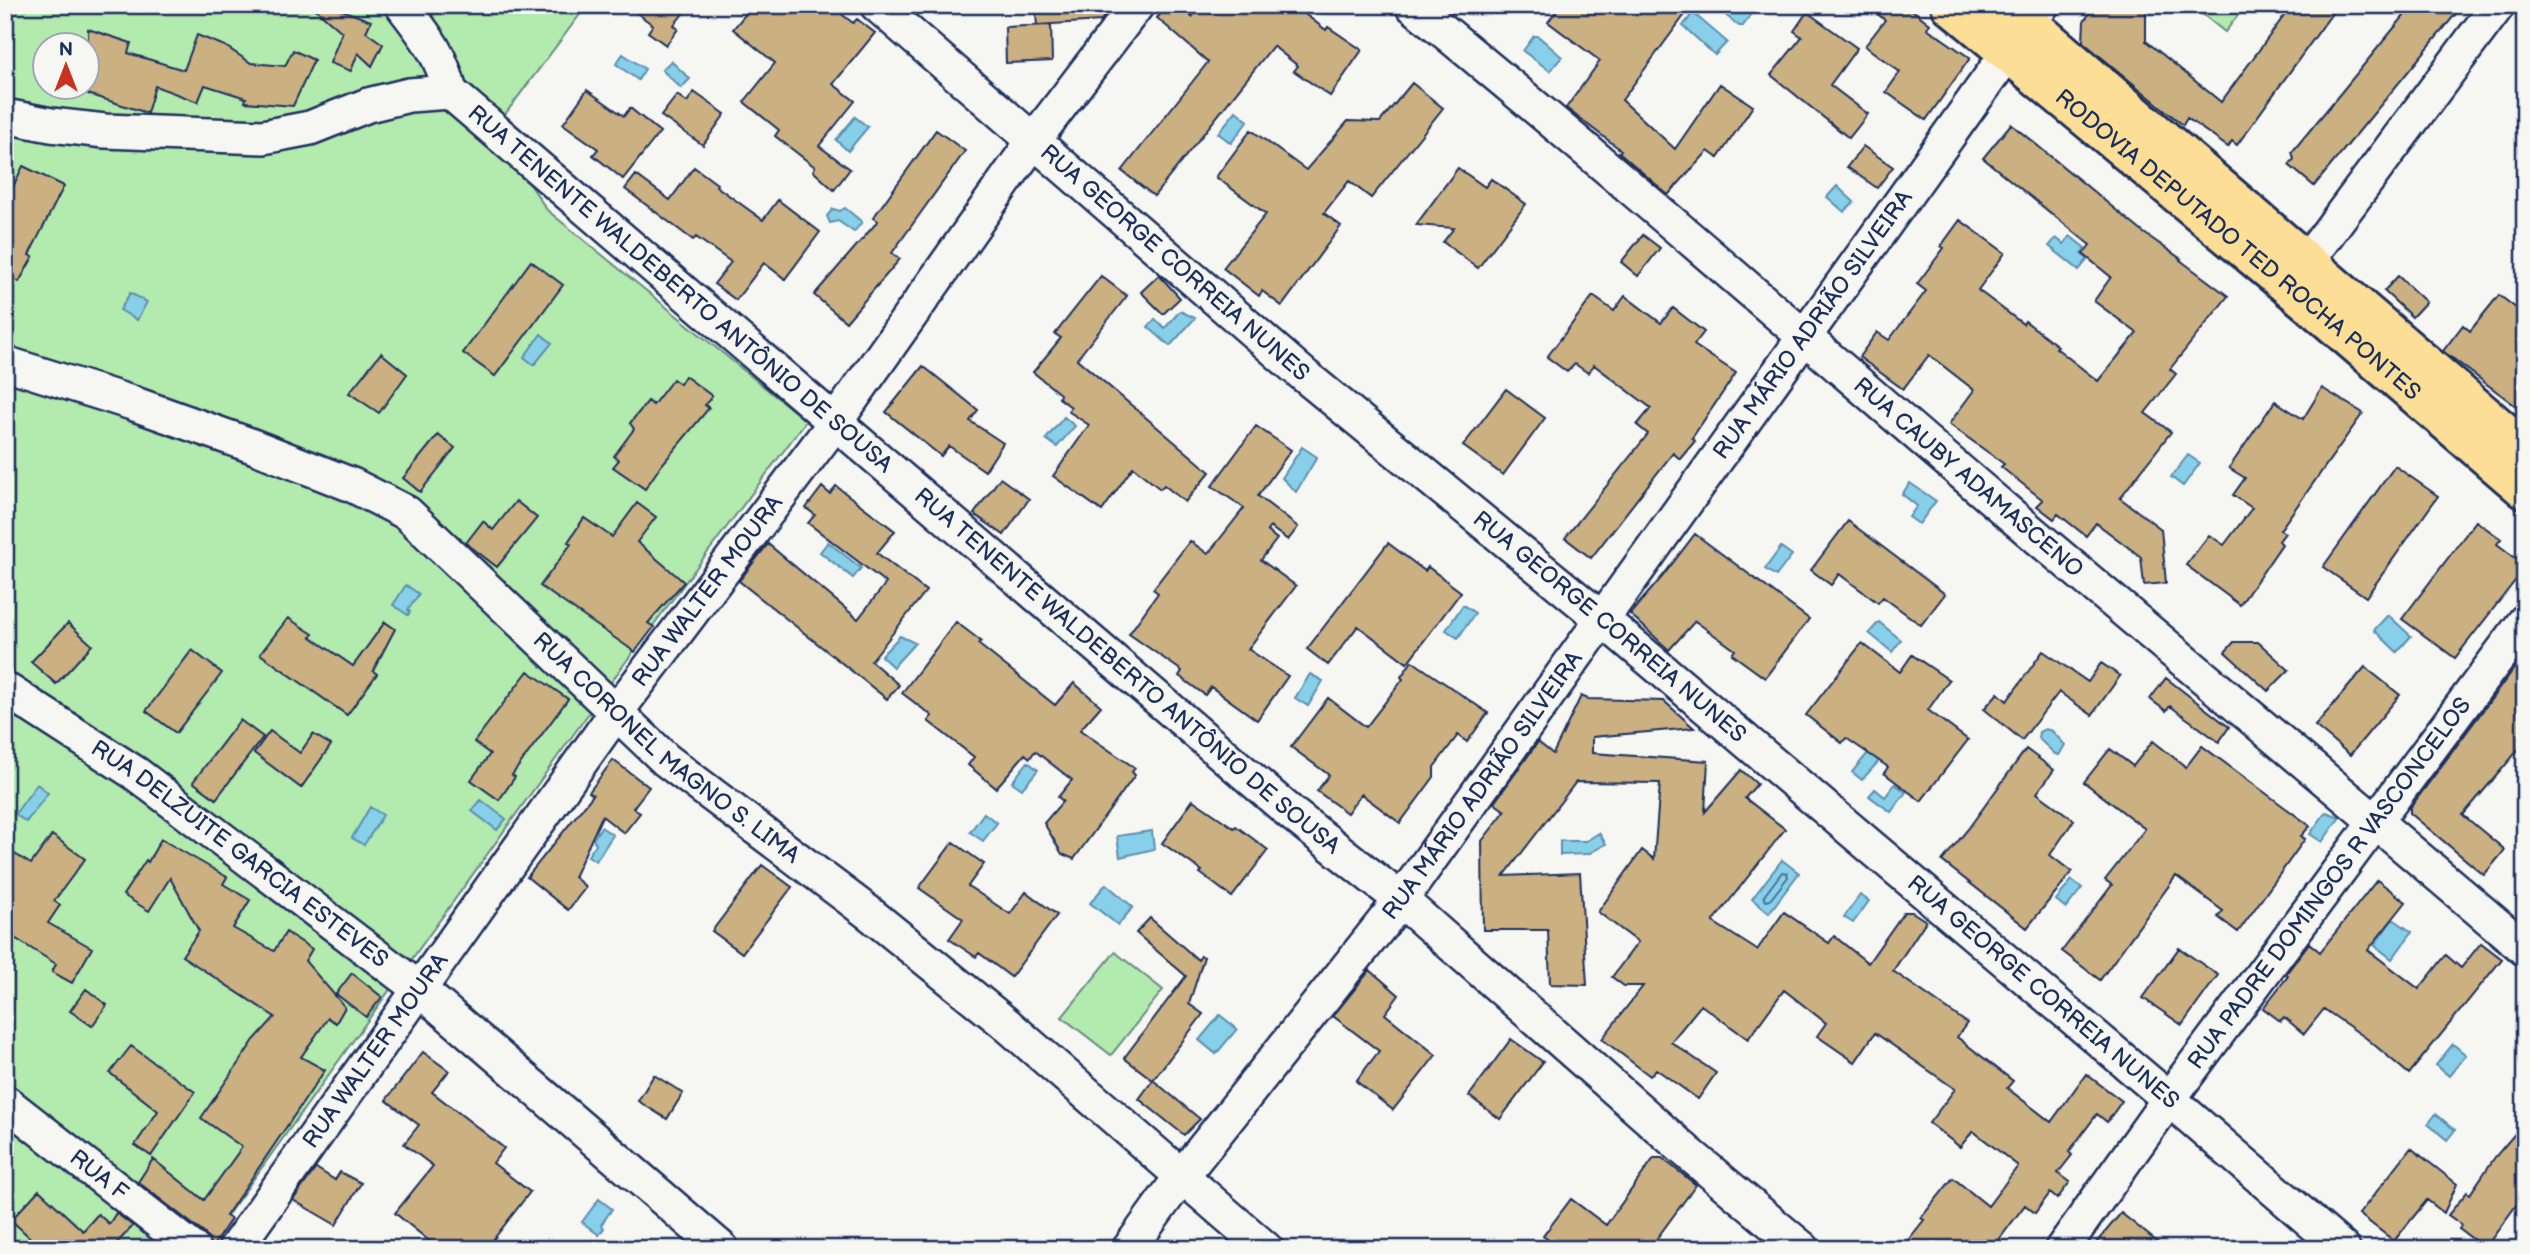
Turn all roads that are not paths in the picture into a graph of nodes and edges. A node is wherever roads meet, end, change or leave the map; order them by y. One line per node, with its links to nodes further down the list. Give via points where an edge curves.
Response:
1 (402, 5): 9 (street, via 435,49)
2 (877, 5): 11 (street, RUA GEORGE CORREIA NUNES)
3 (1137, 5): 11 (street, RUA WALTER MOURA)
4 (1412, 5): 13 (street, RUA CAUBY ADAMASCENO)
5 (1951, 5): 8 (main road, RODOVIA DEPUTADO TED ROCHA PONTES)
6 (2498, 5): 12 (street)
7 (2026, 11): 8 (street, RUA MÁRIO ADRIÃO SILVEIRA); 12 (main road, RODOVIA DEPUTADO TED ROCHA PONTES)
8 (2008, 55): 13 (street, RUA MÁRIO ADRIÃO SILVEIRA); 17 (main road, RODOVIA DEPUTADO TED ROCHA PONTES, via 2308,302)
9 (450, 93): 10 (street, via 409,94 310,128 263,137 105,131); 15 (street, RUA TENENTE WALDEBERTO ANTÔNIO DE SOUSA)
10 (5, 116)
11 (1034, 140): 15 (street, RUA WALTER MOURA); 18 (street, RUA GEORGE CORREIA NUNES, via 1305,376)
12 (2308, 261): 16 (main road, RODOVIA DEPUTADO TED ROCHA PONTES)
13 (1805, 339): 18 (street, RUA MÁRIO ADRIÃO SILVEIRA); 22 (street, RUA CAUBY ADAMASCENO)
14 (5, 363): 21 (street, RUA CORONEL MAGNO S. LIMA, via 250,445 352,485 407,513)
15 (834, 424): 21 (street, RUA WALTER MOURA); 23 (street, RUA TENENTE WALDEBERTO ANTÔNIO DE SOUSA, via 1280,804)
16 (2525, 450)
17 (2525, 489)
18 (1603, 620): 23 (street, RUA MÁRIO ADRIÃO SILVEIRA); 26 (street, RUA GEORGE CORREIA NUNES)
19 (2525, 621): 22 (street, RUA PADRE DOMINGOS R VASCONCELOS)
20 (5, 689): 25 (street, RUA DELZUITE GARCIA ESTEVES, via 135,773)
21 (617, 711): 25 (street, RUA WALTER MOURA); 28 (street, RUA CORONEL MAGNO S. LIMA, via 666,760 869,913 1005,1023)
22 (2376, 821): 24 (street, RUA CAUBY ADAMASCENO); 26 (street, RUA PADRE DOMINGOS R VASCONCELOS)
23 (1401, 900): 28 (street, RUA MÁRIO ADRIÃO SILVEIRA); 34 (street, RUA TENENTE WALDEBERTO ANTÔNIO DE SOUSA)
24 (2525, 949)
25 (418, 988): 30 (street, RUA WALTER MOURA); 31 (street, RUA DELZUITE GARCIA ESTEVES)
26 (2169, 1098): 35 (street, RUA PADRE DOMINGOS R VASCONCELOS); 36 (street, RUA GEORGE CORREIA NUNES)
27 (5, 1102): 29 (street, RUA F)
28 (1181, 1177): 32 (street, RUA MÁRIO ADRIÃO SILVEIRA); 33 (street, RUA CORONEL MAGNO S. LIMA)
29 (182, 1246)
30 (235, 1249)
31 (722, 1249)
32 (1129, 1249)
33 (1266, 1249)
34 (1803, 1249)
35 (2062, 1249)
36 (2343, 1249)

